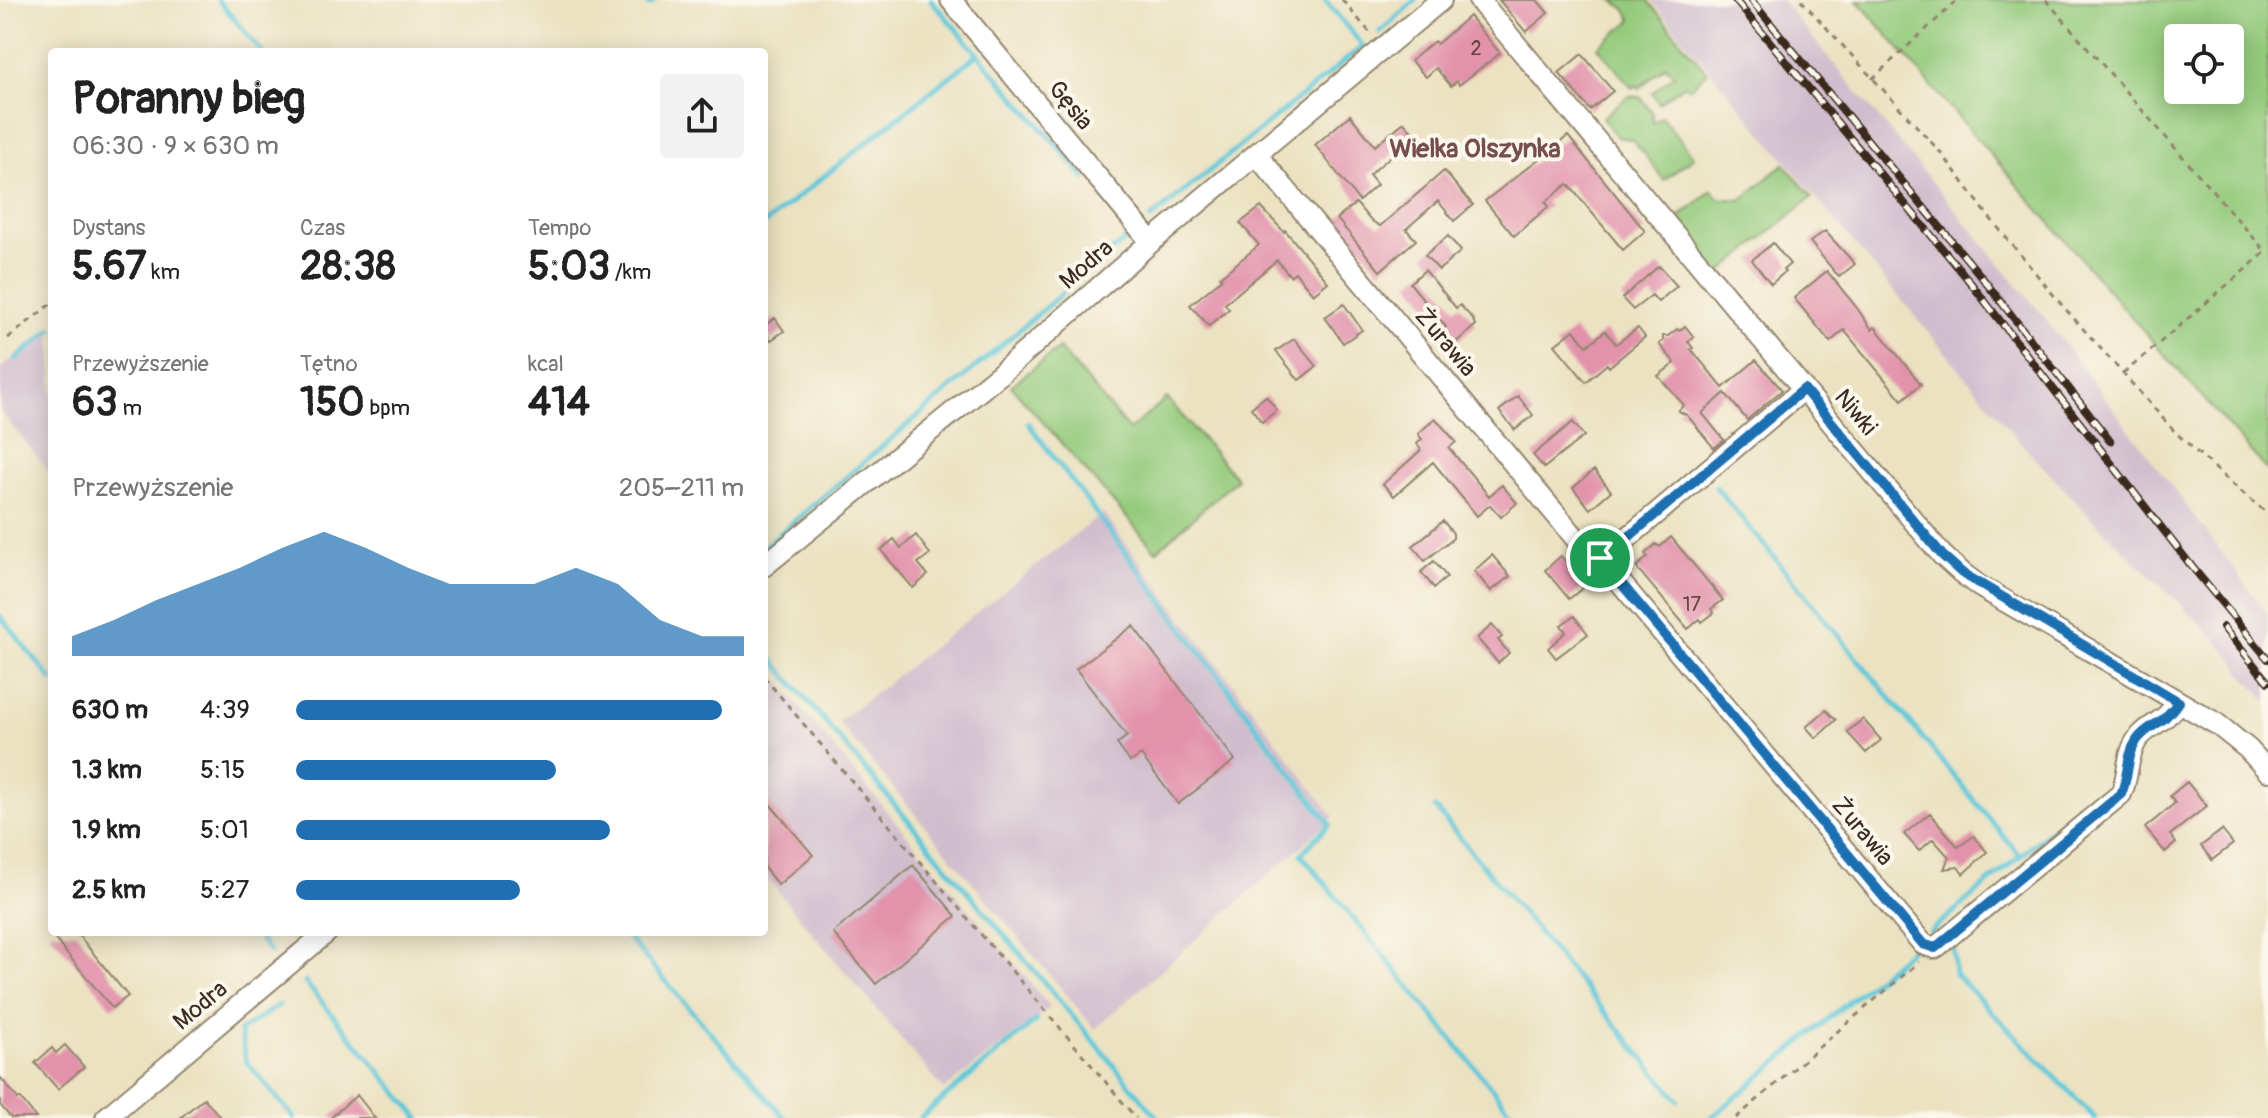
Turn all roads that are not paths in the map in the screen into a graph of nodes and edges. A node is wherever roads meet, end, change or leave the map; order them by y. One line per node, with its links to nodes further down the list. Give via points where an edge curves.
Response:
1 (951, 0): 5 (street, Gęsia)
2 (1441, 0): 4 (street, Modra)
3 (1479, 0): 6 (street, Niwki)
4 (1256, 154): 5 (street, Modra); 7 (street, Żurawia, via 1588,553)
5 (1151, 242): 8 (street, Modra, via 1000,374)
6 (1804, 389): 7 (street); 9 (street, Niwki, via 1962,573)
7 (1600, 558): 9 (street, Żurawia, via 1923,944 1935,948 2121,794 2135,742)
8 (768, 563)
9 (2179, 702): 10 (street, Niwki, via 2217,724)
10 (2268, 771)
11 (322, 936): 12 (street, Modra)
12 (106, 1118)

